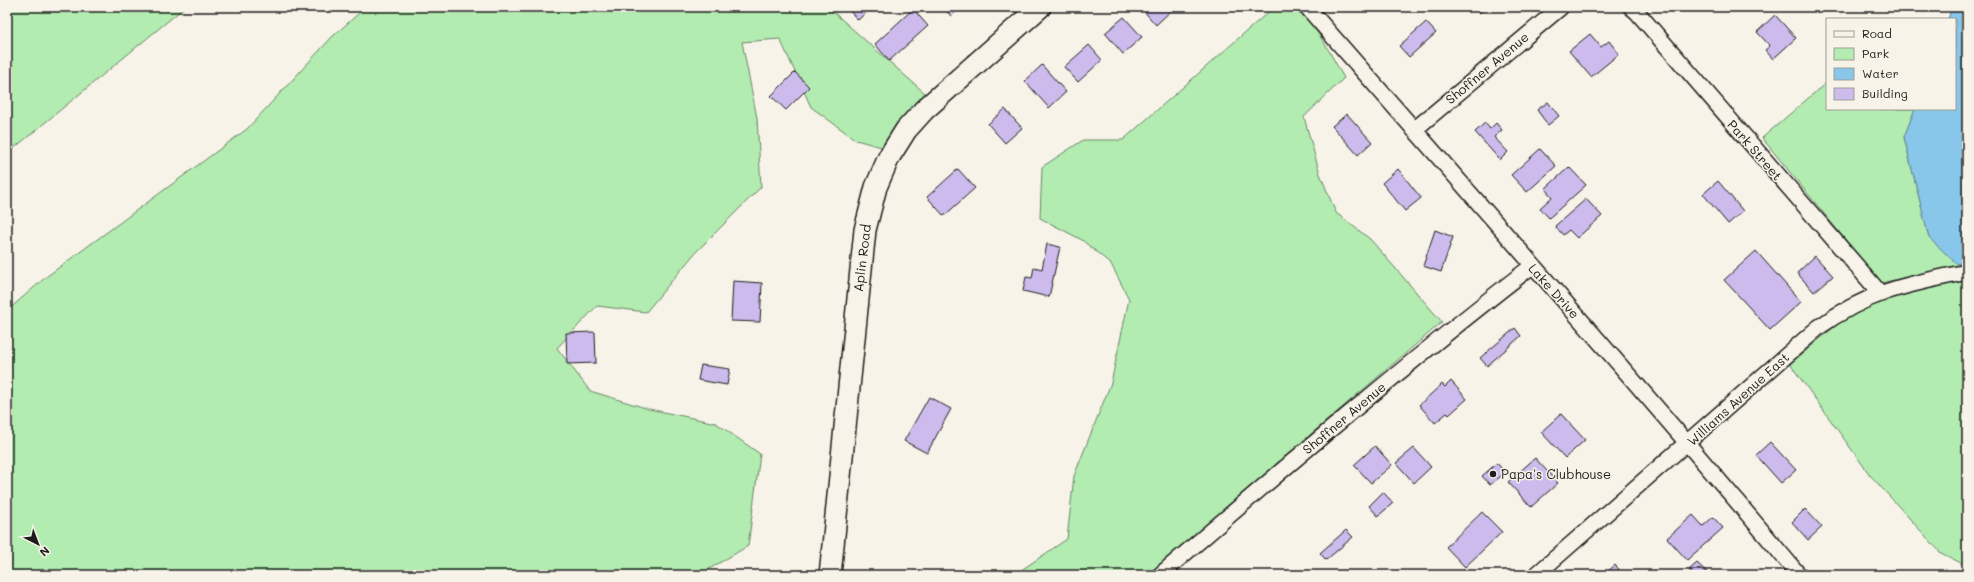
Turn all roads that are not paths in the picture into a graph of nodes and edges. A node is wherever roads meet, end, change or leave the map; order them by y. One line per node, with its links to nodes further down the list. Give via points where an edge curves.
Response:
1 (1040, 7): 10 (street, Aplin Road, via 924,110 906,130 889,157 876,188 865,230)
2 (1307, 7): 5 (street, Lake Drive)
3 (1561, 7): 5 (street, Shoffner Avenue)
4 (1631, 7): 8 (street, Park Street)
5 (1414, 130): 6 (street, Lake Drive)
6 (1532, 266): 9 (street, Lake Drive); 11 (street, Shoffner Avenue, via 1357,407)
7 (1967, 272): 8 (street, Williams Avenue East)
8 (1880, 293): 9 (street, Williams Avenue East, via 1836,315 1819,327)
9 (1688, 443): 12 (street, Williams Avenue East); 13 (street, Lake Drive, via 1689,448)
10 (830, 575)
11 (1160, 575)
12 (1536, 575)
13 (1799, 575)

